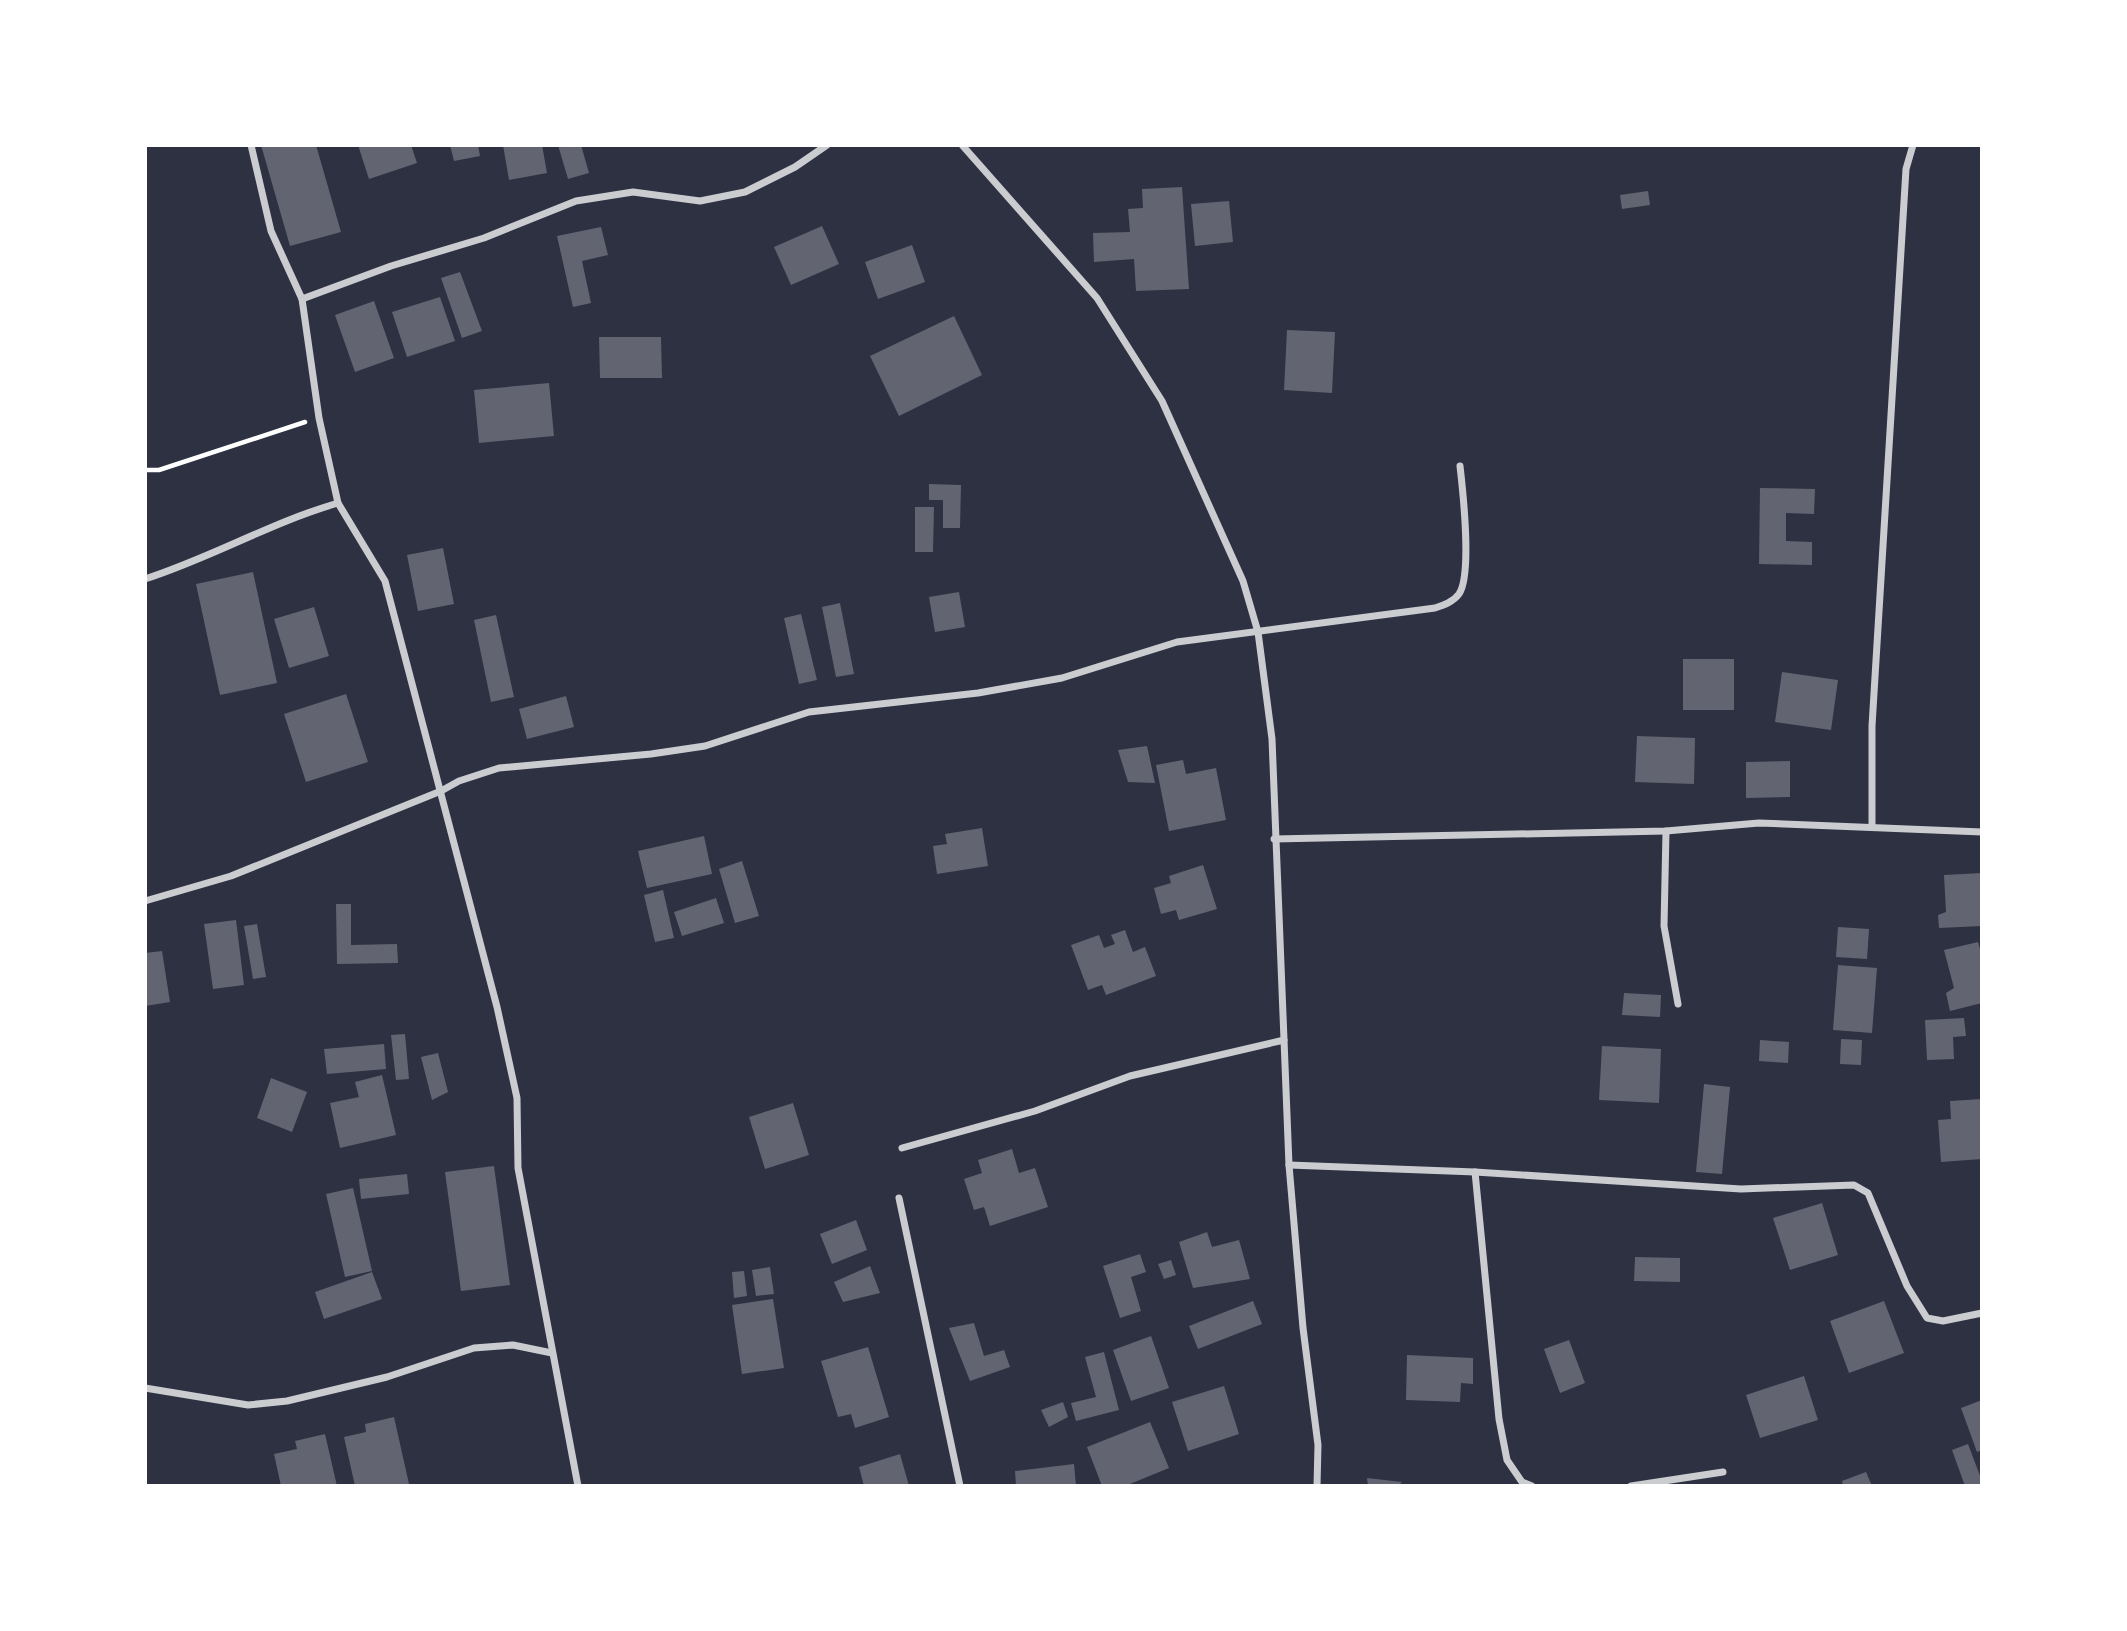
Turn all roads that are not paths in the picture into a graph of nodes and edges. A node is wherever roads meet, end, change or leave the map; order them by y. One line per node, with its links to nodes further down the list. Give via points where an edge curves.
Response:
1 (251, 145): 5 (street, via 271,231)
2 (827, 145): 5 (street, via 795,167 745,191 700,201 633,192 576,201 484,238 391,265)
3 (962, 145): 9 (street, via 1097,298 1162,401 1244,581)
4 (1913, 145): 11 (street, via 1906,169 1871,726)
5 (302, 299): 7 (street, via 319,418)
6 (1460, 467): 9 (street, via 1464,585 1450,602 1424,610)
7 (338, 503): 8 (street); 10 (street, via 385,582)
8 (145, 579)
9 (1258, 632): 10 (street, via 1177,642 1062,678 978,693 809,712 705,746 499,768 458,781); 14 (street, via 1272,739)
10 (441, 792): 15 (street, via 231,876); 23 (street, via 517,1098 518,1168)
11 (1872, 827): 12 (street, via 1759,823); 13 (street)
12 (1666, 831): 14 (street); 16 (street, via 1664,926)
13 (1982, 832)
14 (1274, 839): 17 (street)
15 (145, 901)
16 (1678, 1004)
17 (1284, 1040): 18 (street, via 1130,1076 1035,1111); 19 (street)
18 (902, 1148)
19 (1289, 1165): 20 (street); 28 (street, via 1318,1445)
20 (1475, 1172): 22 (street, via 1741,1189 1854,1185 1868,1193 1907,1286 1927,1318 1943,1321); 29 (street, via 1499,1419 1507,1460 1522,1482)
21 (899, 1198): 27 (street)
22 (1982, 1313)
23 (552, 1353): 24 (street, via 513,1345 474,1348 387,1377 287,1401 248,1405); 26 (street)
24 (145, 1388)
25 (1723, 1472): 30 (street)
26 (578, 1486)
27 (960, 1486)
28 (1317, 1486)
29 (1532, 1486)
30 (1631, 1486)

